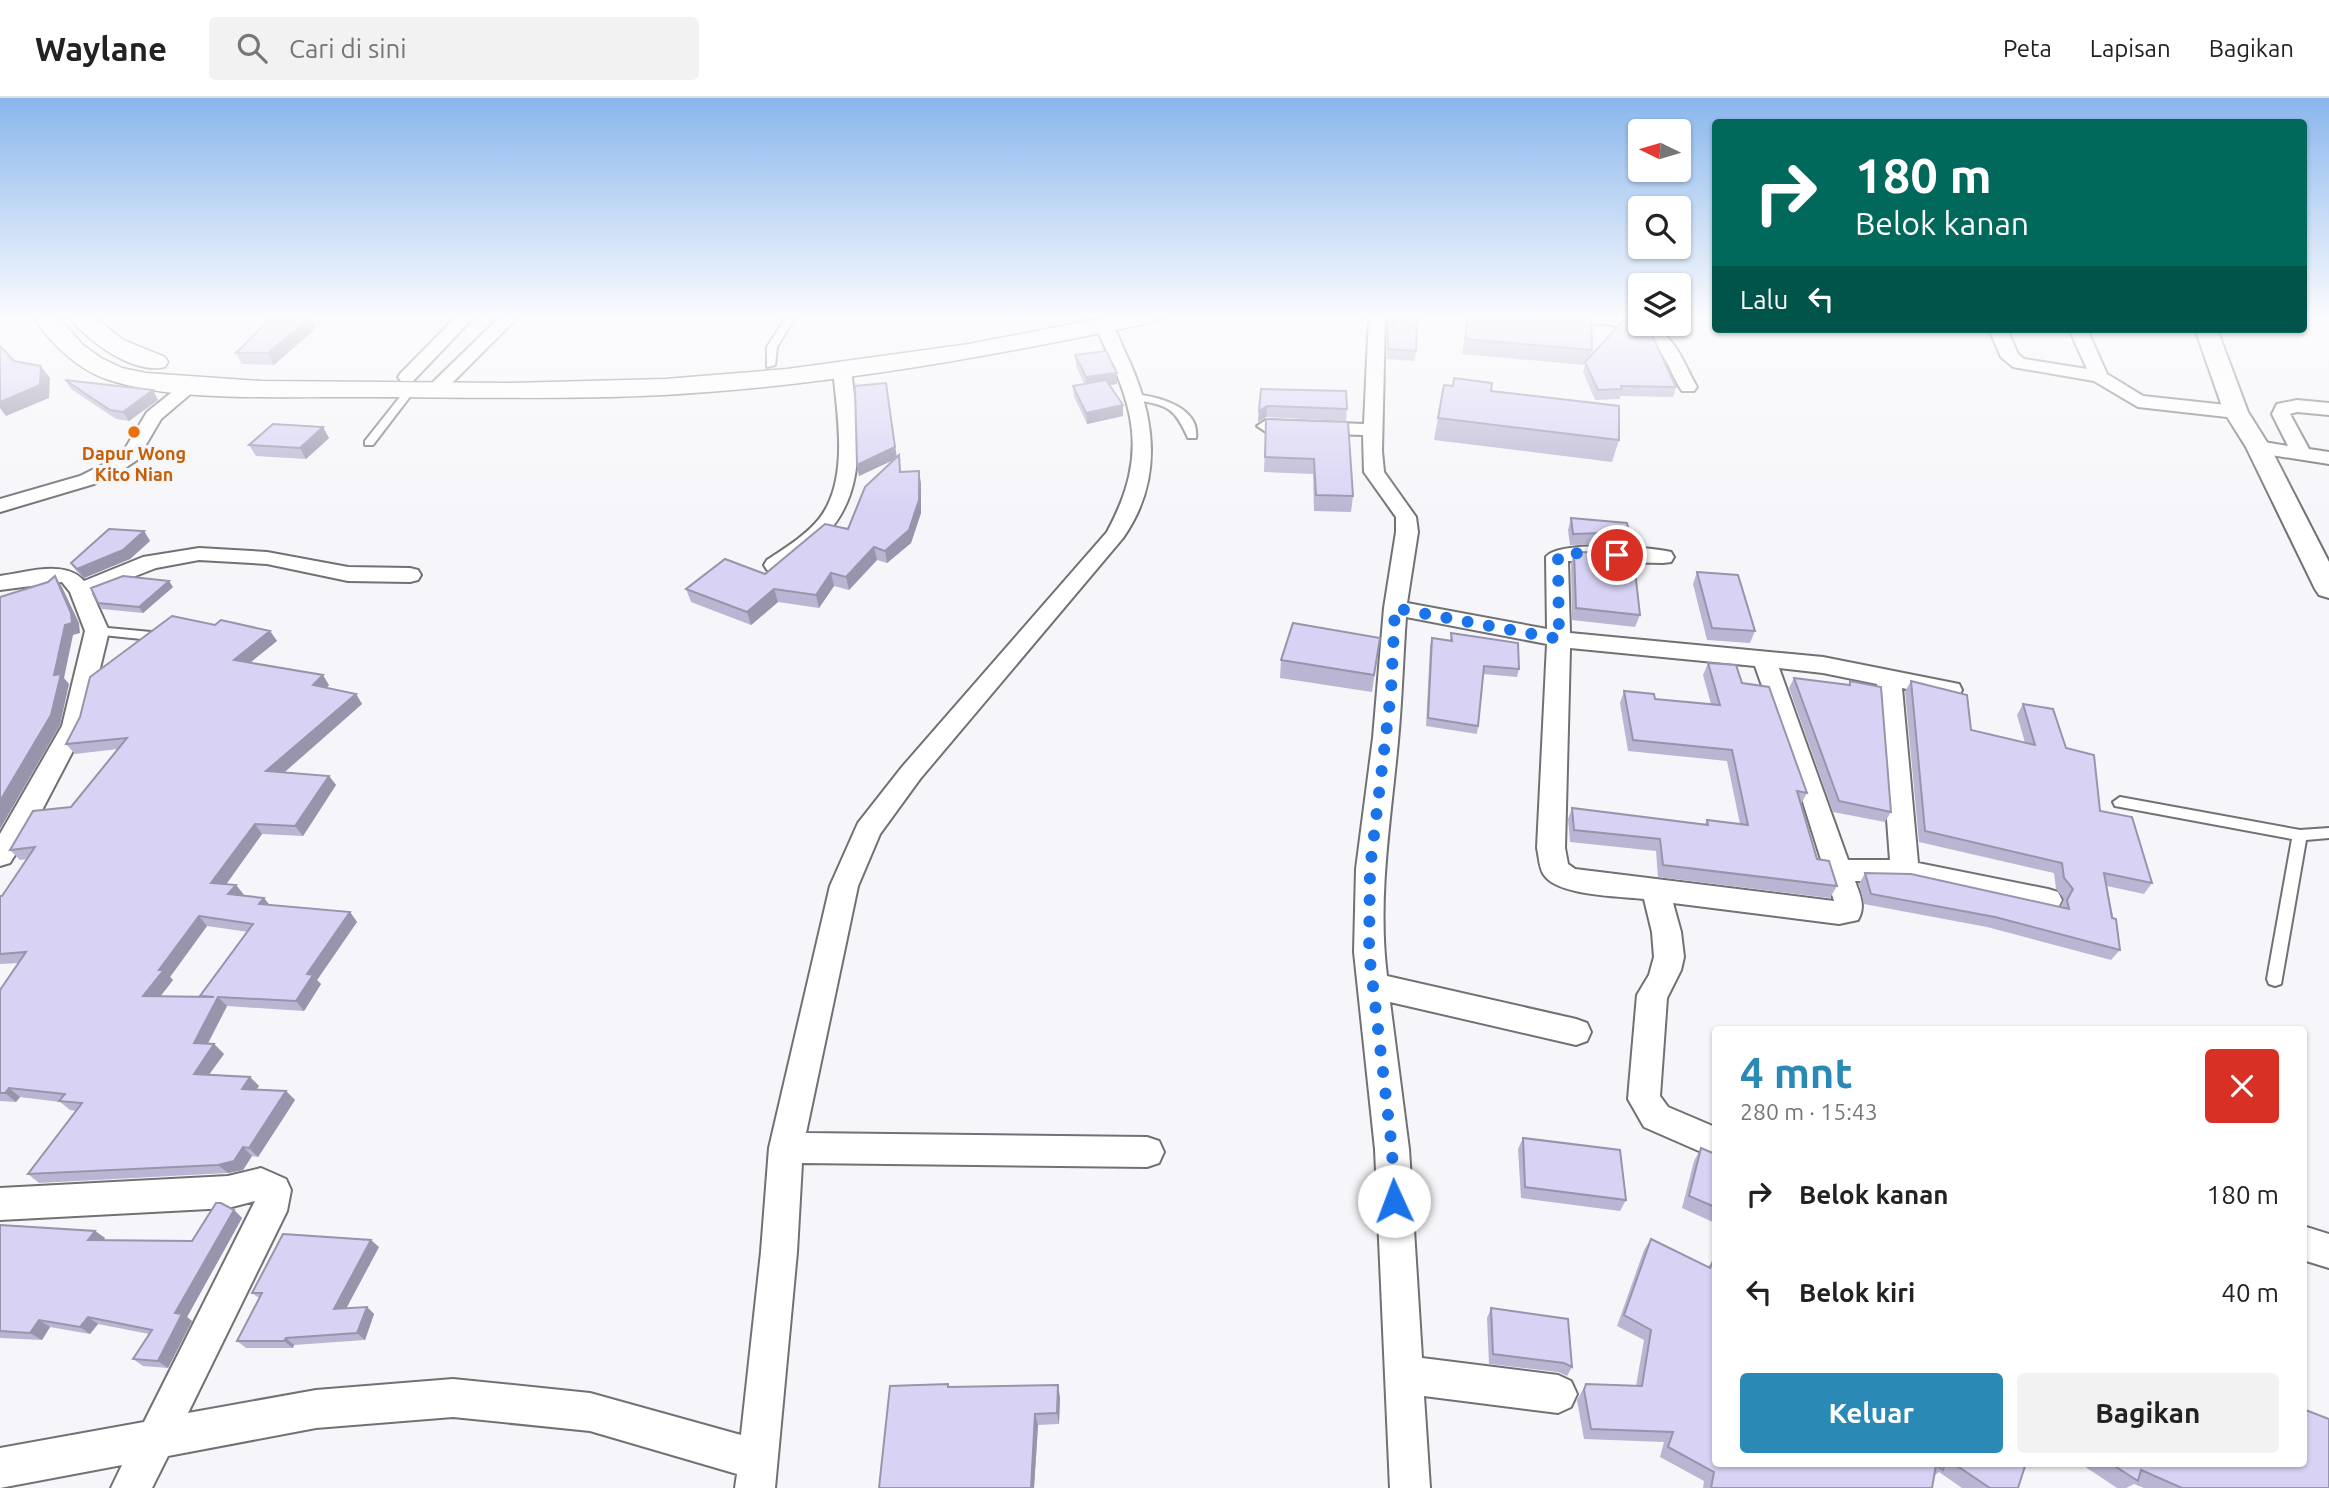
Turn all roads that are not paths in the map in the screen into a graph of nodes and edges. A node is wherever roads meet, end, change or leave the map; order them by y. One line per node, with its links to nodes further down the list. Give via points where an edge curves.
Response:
1 (146, 381): 14 (main road)
2 (221, 381): 14 (main road)
3 (279, 381): 12 (main road)
4 (444, 381): 13 (street)
5 (642, 381): 13 (main road)
6 (843, 381): 28 (street, via 848,432 842,497 828,522)
7 (1127, 381): 16 (street)
8 (1375, 381): 20 (street)
9 (1684, 381): 15 (street)
10 (2105, 381): 18 (street, via 2138,401)
11 (2223, 381): 18 (street)
12 (408, 383): 13 (main road); 22 (lane)
13 (440, 384)
14 (192, 385): 26 (street, via 154,416 130,456 115,466 87,480)
15 (1688, 387)
16 (1135, 397): 21 (lane, via 1177,409); 52 (street, via 1145,447 1140,485 1116,534 868,830 844,886)
17 (2329, 409): 24 (street, via 2284,408 2281,415)
18 (2236, 412): 23 (street)
19 (1266, 426): 20 (street)
20 (1374, 430): 33 (street, via 1374,472 1406,517 1408,532)
21 (1192, 436)
22 (369, 443)
23 (2258, 447): 24 (street); 31 (street)
24 (2302, 454): 25 (street)
25 (2329, 458)
26 (0, 506)
27 (1663, 557): 36 (street, via 1570,553 1558,557)
28 (775, 565)
29 (411, 575): 32 (street, via 348,574 267,558 198,554 151,562)
30 (0, 583): 32 (street, via 59,575)
31 (2329, 589)
32 (80, 590): 34 (street)
33 (1395, 608): 36 (street); 49 (street, via 1390,704 1370,869 1369,952)
34 (97, 631): 35 (lane); 43 (street, via 74,726)
35 (151, 636)
36 (1559, 639): 37 (street); 46 (street, via 1555,870 1569,880)
37 (1764, 659): 38 (street); 44 (street)
38 (1889, 678): 39 (street); 45 (street)
39 (1950, 690)
40 (2120, 802): 42 (lane)
41 (2329, 834): 42 (lane)
42 (2300, 835): 48 (lane)
43 (0, 856)
44 (1836, 870): 45 (street); 46 (street, via 1848,912)
45 (1906, 871): 47 (street)
46 (1656, 890): 51 (street, via 1671,963 1653,995 1644,1099 1656,1117)
47 (2048, 900)
48 (2275, 979)
49 (1374, 986): 50 (street); 57 (street, via 1392,1149)
50 (1576, 1032)
51 (1712, 1142)
52 (786, 1148): 53 (street); 61 (street)
53 (1147, 1152)
54 (0, 1204): 59 (street, via 228,1192 261,1184 274,1190 270,1211 195,1352)
55 (2307, 1244): 56 (street)
56 (2329, 1251)
57 (1402, 1374): 58 (street); 63 (street)
58 (1558, 1394)
59 (158, 1437): 60 (street); 61 (street, via 316,1409 453,1398 590,1412); 62 (street)
60 (0, 1468)
61 (756, 1474)
62 (131, 1488)
63 (1410, 1488)

